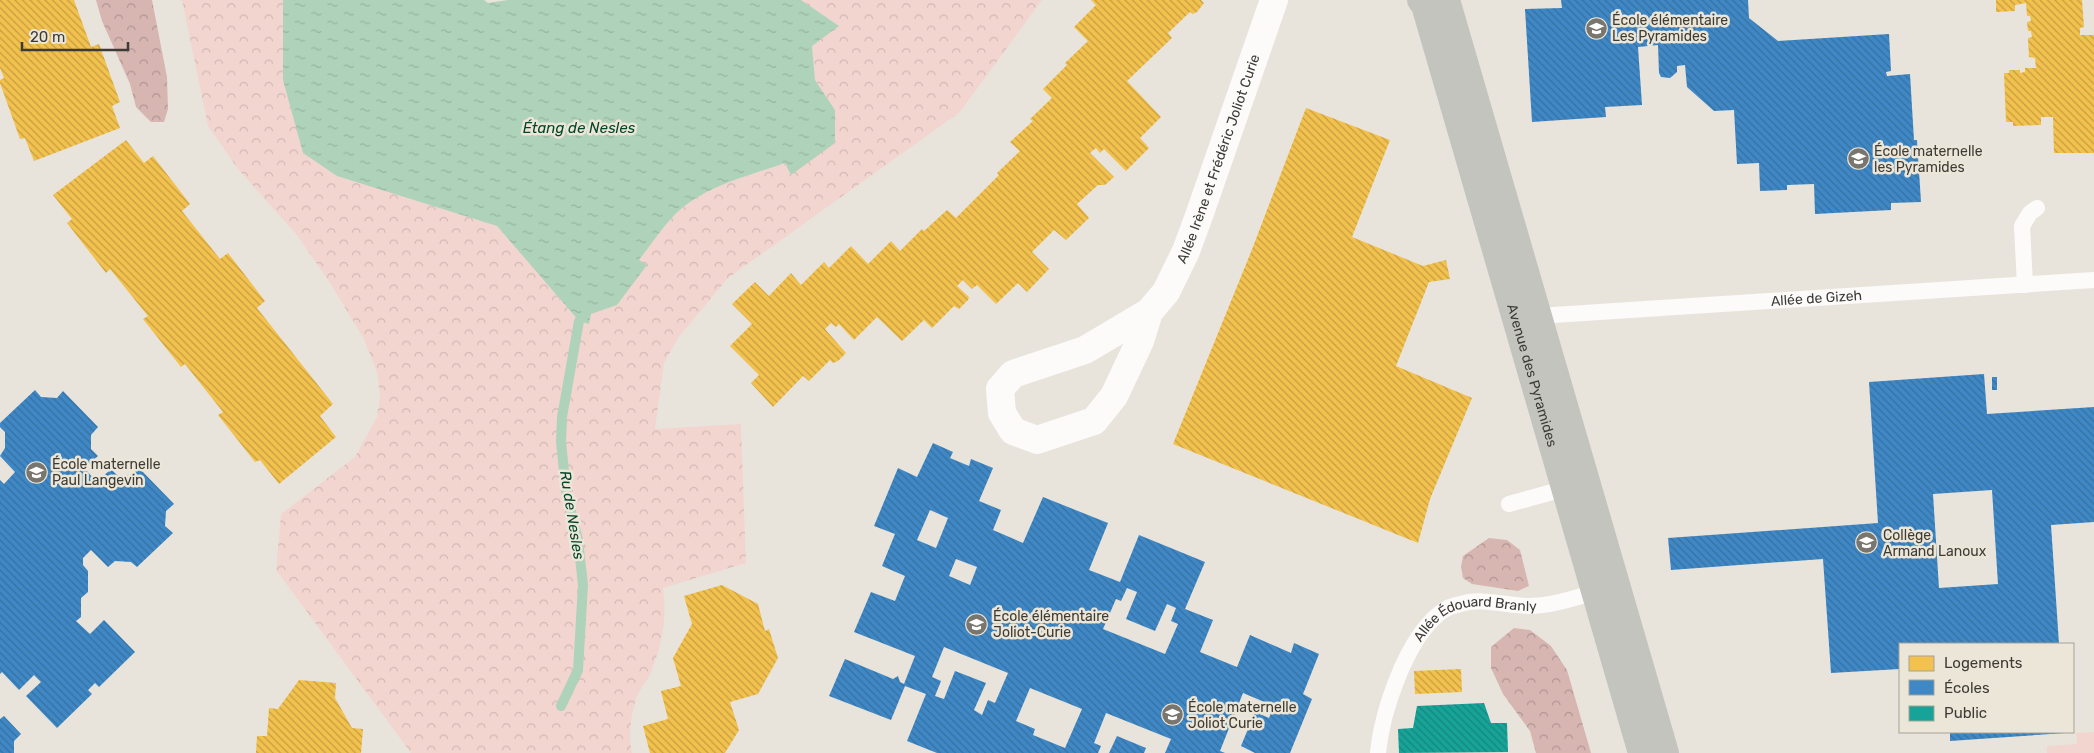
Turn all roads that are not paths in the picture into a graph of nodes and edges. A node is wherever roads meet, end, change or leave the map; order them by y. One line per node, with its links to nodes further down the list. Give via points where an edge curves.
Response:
1 (1274, 0): 7 (street, Allée Irène et Frédéric Joliot Curie, via 1186,251 1166,292)
2 (1421, 0): 9 (main road, Avenue des Pyramides)
3 (1446, 0): 8 (main road, Avenue des Pyramides)
4 (2037, 208): 6 (lane, via 2030,212 2022,226)
5 (2094, 280): 6 (lane, Allée de Gizeh)
6 (2026, 285): 8 (lane, Allée de Gizeh)
7 (1149, 312): 7 (street, Allée Irène et Frédéric Joliot Curie, via 1085,350 1013,374 1000,388 1002,413 1012,431 1038,440 1094,421 1114,396 1140,341)
8 (1538, 316): 9 (main road, Avenue des Pyramides)
9 (1576, 485): 10 (lane); 11 (main road, Avenue des Pyramides); 14 (main road, Avenue des Pyramides)
10 (1509, 504)
11 (1596, 592): 12 (lane, Allée Édouard Branly, via 1555,604 1462,603 1440,612 1407,657 1391,693 1379,736); 13 (main road, Avenue des Pyramides)
12 (1378, 753)
13 (1642, 753)
14 (1665, 753)

